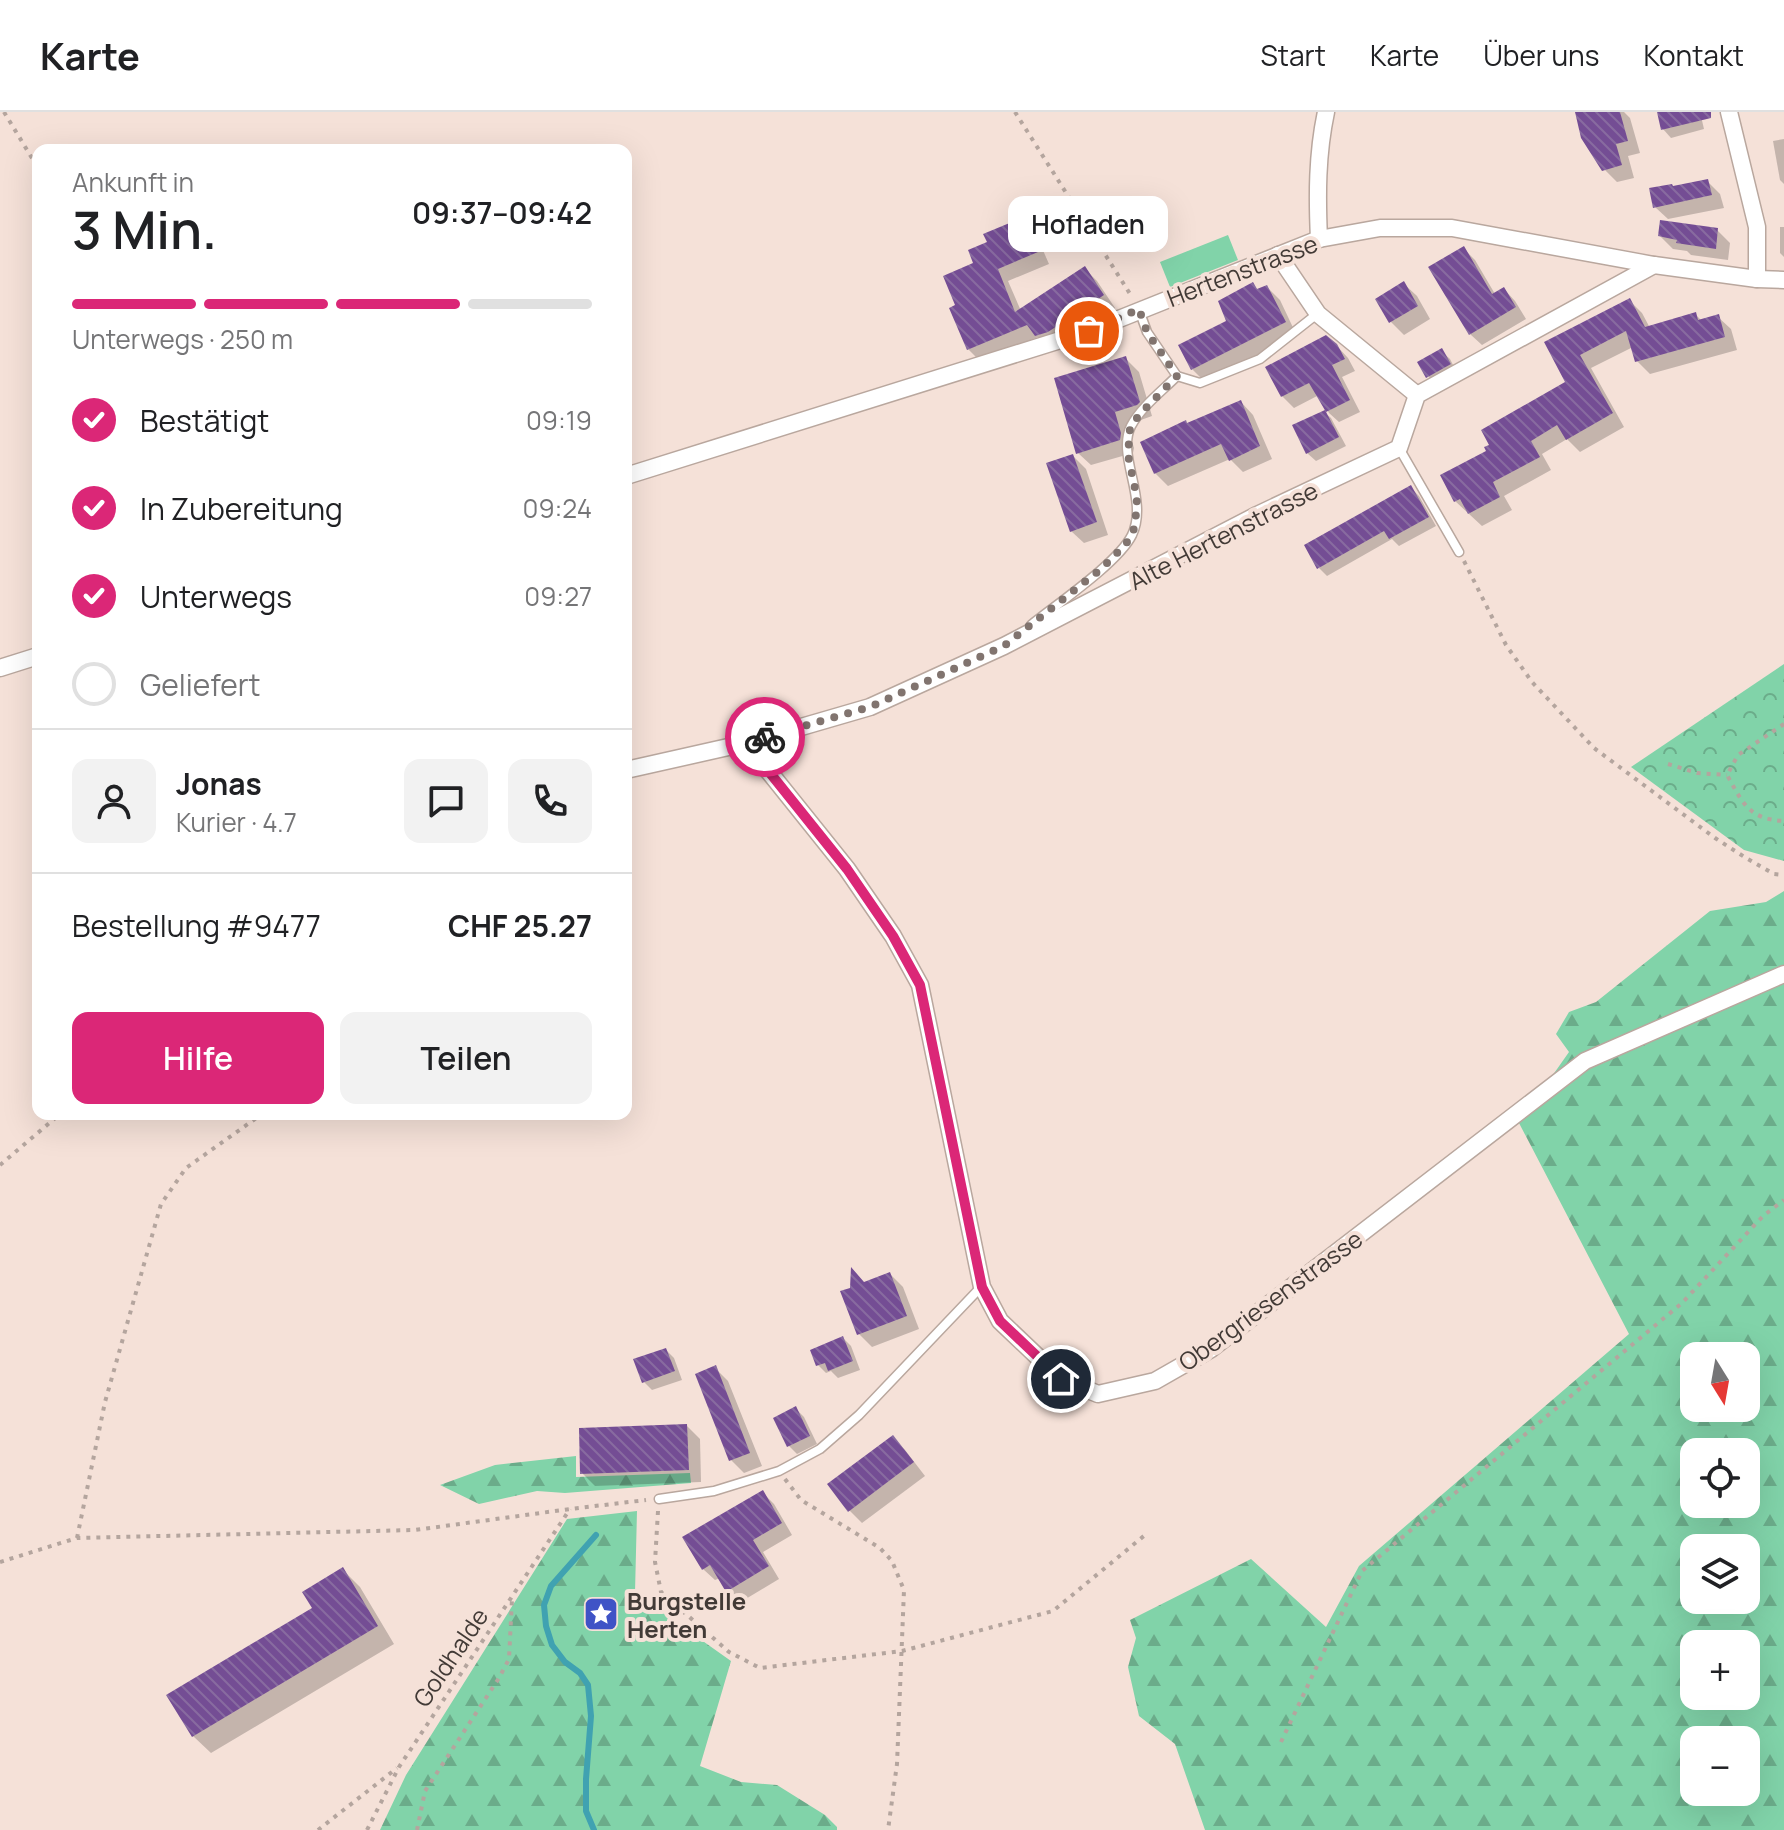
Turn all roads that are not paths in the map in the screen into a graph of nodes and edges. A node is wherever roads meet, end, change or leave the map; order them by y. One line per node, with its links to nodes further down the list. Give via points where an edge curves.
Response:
1 (1326, 112): 3 (street, via 1317,199)
2 (1729, 112): 6 (street, via 1757,227)
3 (1319, 239): 4 (street, Hertenstrasse); 5 (street, Hertenstrasse, via 1380,228 1452,228)
4 (1278, 255): 8 (street, Hertenstrasse); 9 (street)
5 (1654, 265): 6 (street, Hertenstrasse); 11 (street)
6 (1757, 279): 7 (street, Hertenstrasse)
7 (1784, 280)
8 (1139, 309): 10 (lane, via 1147,332); 13 (street, Hertenstrasse, via 1075,336)
9 (1318, 314): 10 (lane, via 1260,359 1200,383); 11 (street)
10 (1177, 376): 15 (lane, via 1130,428 1128,455 1137,498 1131,536 1101,569)
11 (1417, 395): 12 (street)
12 (1399, 448): 14 (lane); 15 (street, Alte Hertenstrasse)
13 (632, 474)
14 (1459, 552)
15 (1004, 646): 18 (street, Alte Hertenstrasse, via 870,707)
16 (32, 658): 17 (street)
17 (0, 668)
18 (746, 743): 19 (street); 21 (street, Obergriesenstrasse, via 847,869 920,985)
19 (632, 769)
20 (1784, 974): 21 (street, Obergriesenstrasse, via 1585,1061 1211,1349 1155,1381 1098,1394 1061,1379 1000,1321)
21 (982, 1287): 22 (lane, via 820,1449 779,1471 714,1491)
22 (659, 1499)

